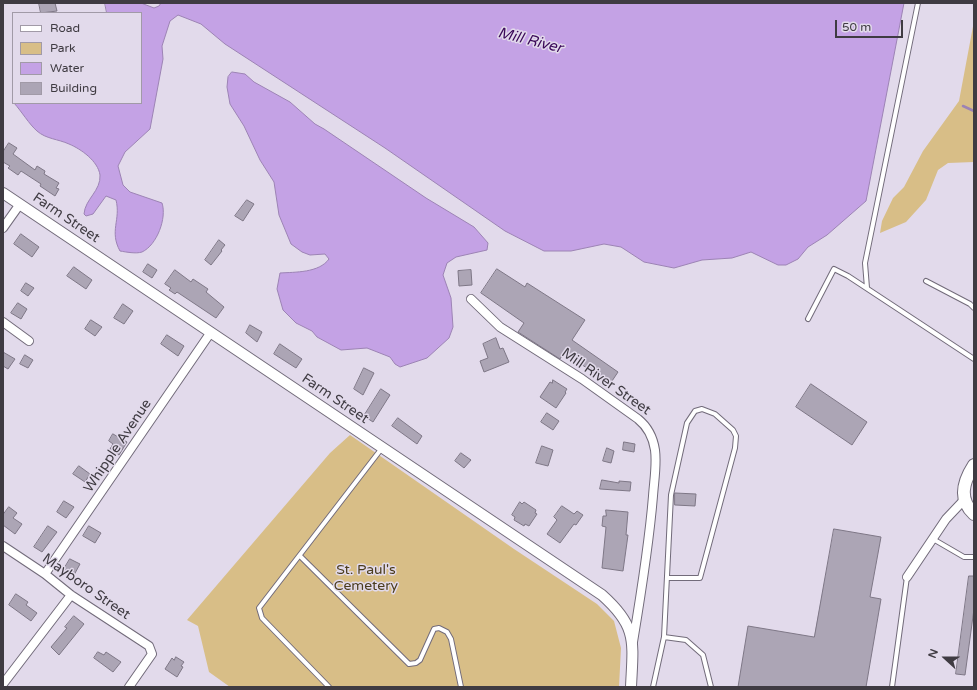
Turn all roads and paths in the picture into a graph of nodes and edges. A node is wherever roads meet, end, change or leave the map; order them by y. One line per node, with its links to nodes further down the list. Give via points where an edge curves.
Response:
1 (918, 3): 6 (lane, via 865,263)
2 (3, 192): 3 (street, Farm Street)
3 (20, 204): 4 (street); 11 (street, Farm Street)
4 (3, 228)
5 (926, 281): 8 (lane)
6 (867, 288): 9 (lane, via 834,269); 13 (lane)
7 (471, 299): 27 (street, Mill River Street, via 500,327 582,379 646,425 655,449 656,466 650,536)
8 (974, 308)
9 (808, 319)
10 (3, 322): 12 (street)
11 (211, 332): 14 (street, Farm Street); 22 (street, Whipple Avenue)
12 (29, 342)
13 (974, 359)
14 (382, 448): 20 (lane); 27 (street, Farm Street, via 602,595 622,614)
15 (974, 466): 16 (main road, via 965,480)
16 (964, 500): 17 (main road); 18 (street)
17 (974, 514)
18 (933, 538): 21 (lane, via 964,557); 23 (street)
19 (3, 546): 22 (street, Mayboro Street)
20 (300, 556): 30 (lane, via 263,601 258,612); 31 (lane, via 409,664 420,660 434,629 448,632)
21 (974, 556)
22 (46, 574): 25 (street, Mayboro Street)
23 (907, 577): 35 (lane)
24 (668, 578): 24 (lane, via 671,495 687,423 695,411 702,409 715,414 733,430 736,436 735,448 700,578); 26 (lane)
25 (71, 595): 28 (street); 29 (street, Mayboro Street, via 142,641 152,652)
26 (664, 637): 33 (lane); 34 (lane, via 686,640 703,655)
27 (633, 643): 32 (street, Farm Street)
28 (3, 684)
29 (129, 687)
30 (329, 687)
31 (461, 687)
32 (631, 687)
33 (653, 687)
34 (711, 687)
35 (892, 687)

